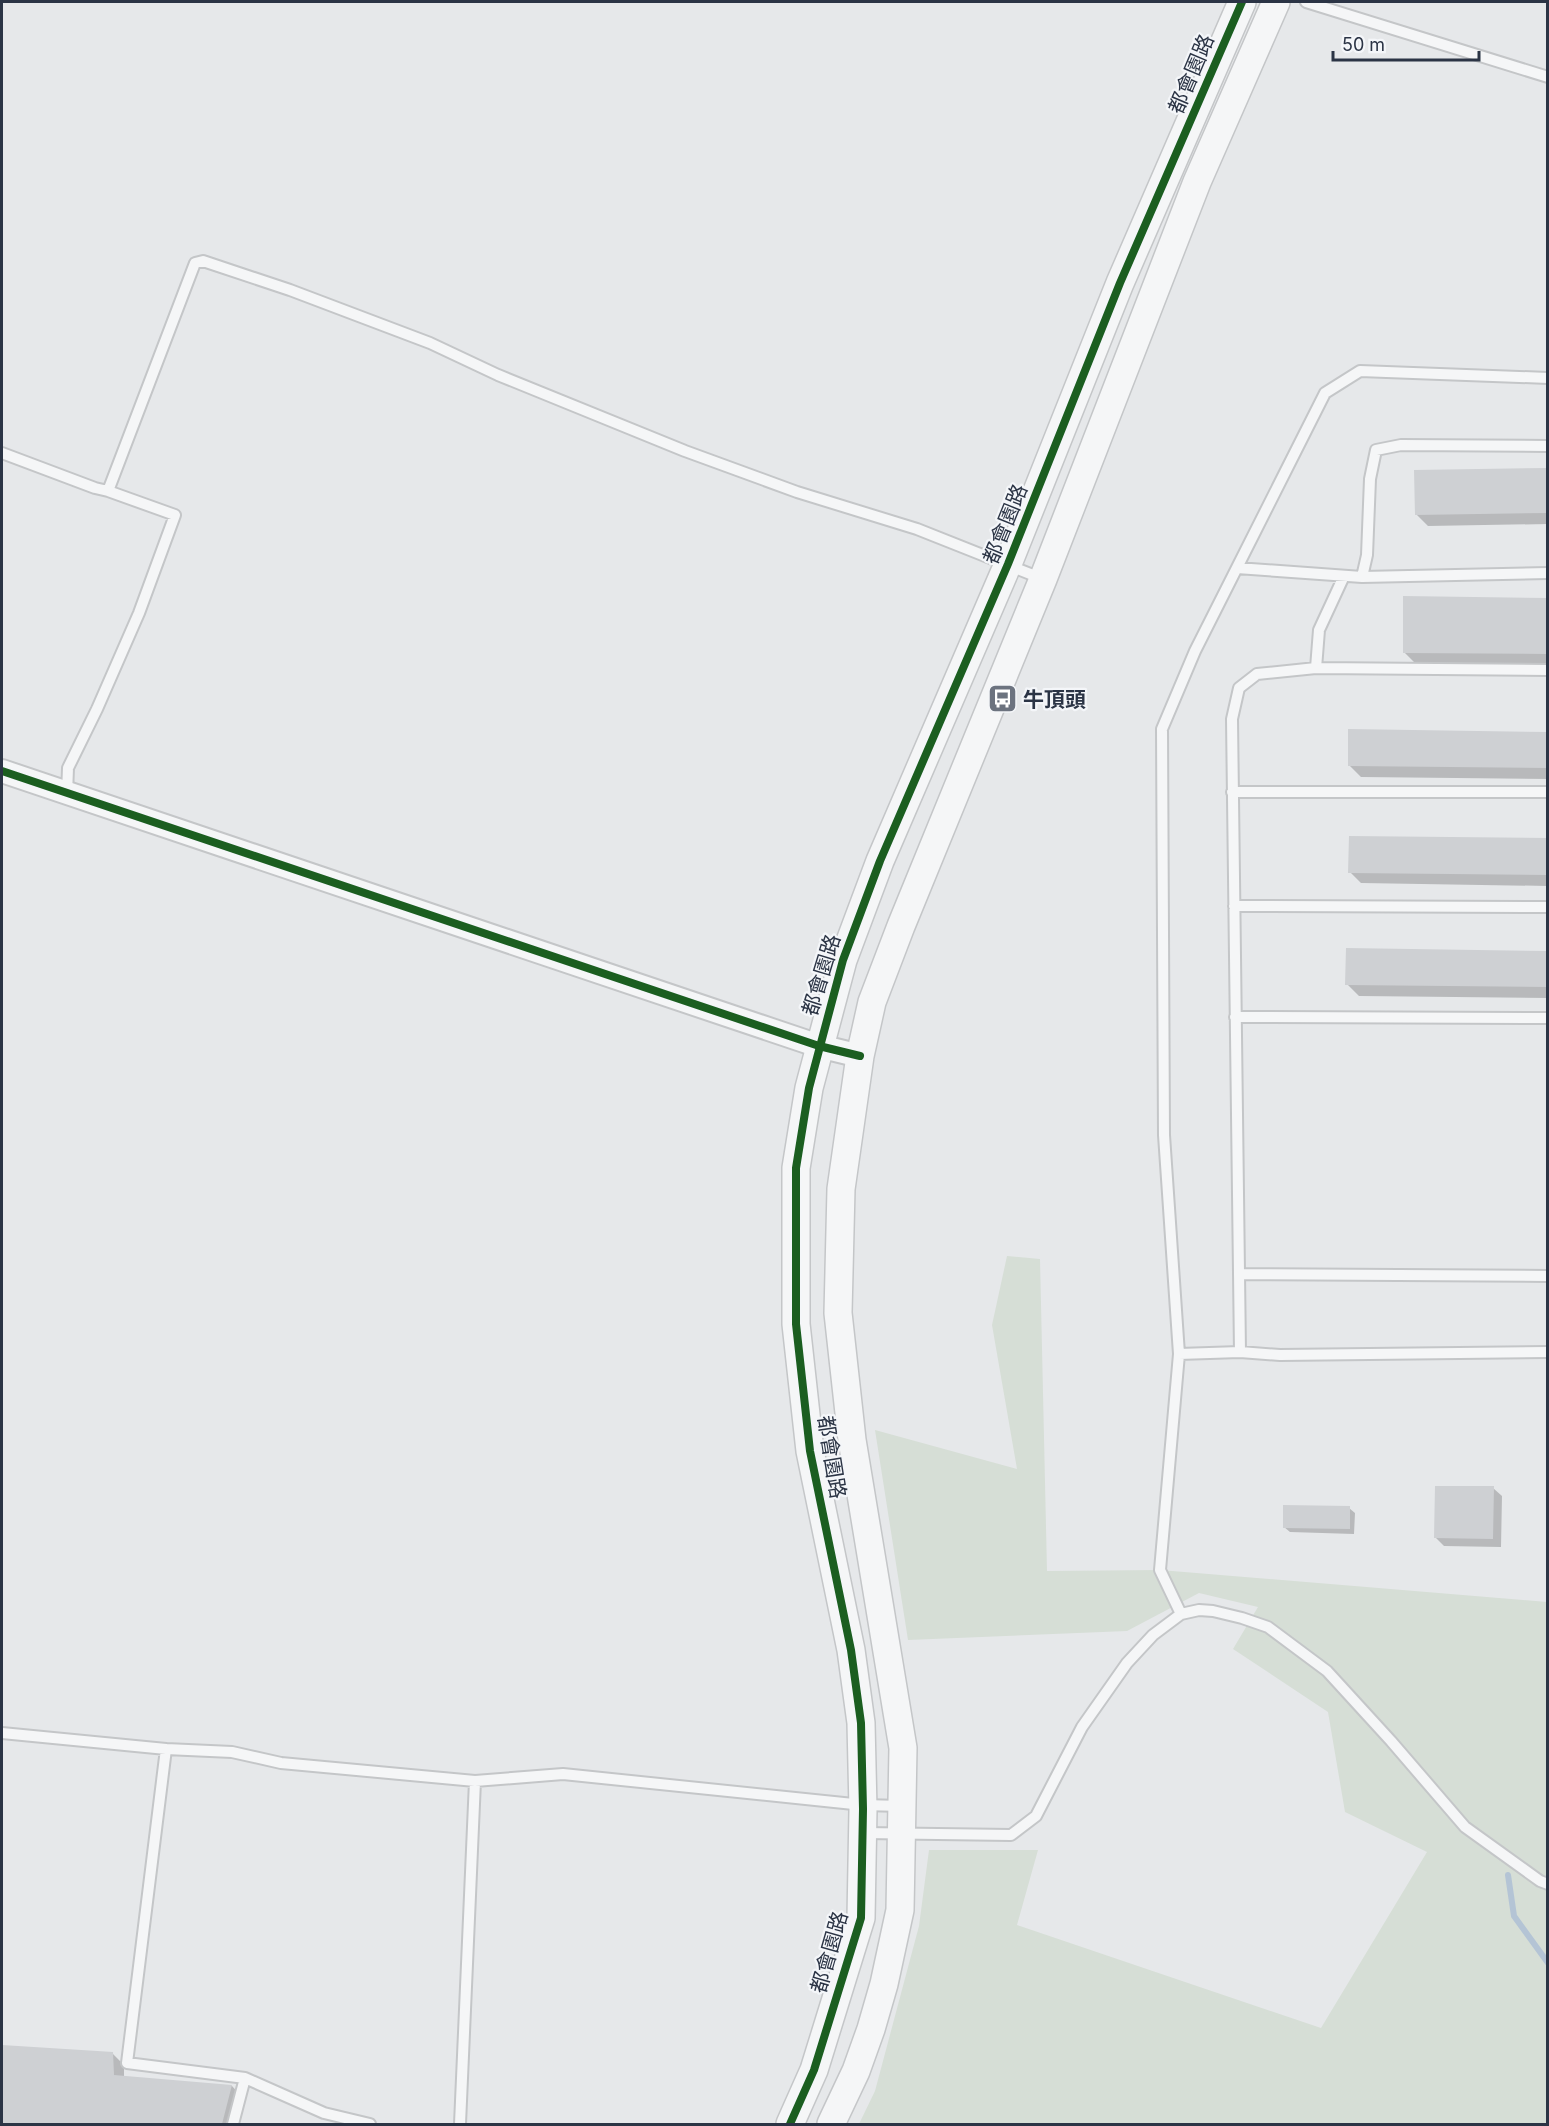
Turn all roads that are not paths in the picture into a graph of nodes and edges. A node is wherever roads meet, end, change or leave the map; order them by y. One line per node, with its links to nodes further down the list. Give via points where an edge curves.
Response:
1 (1242, 2): 9 (street, 都會園路, via 1120,283)
2 (1276, 2): 14 (street, 都會園路, via 1197,182)
3 (1306, 2): 4 (lane)
4 (1548, 77)
5 (1548, 378): 10 (lane, via 1360,372 1325,393)
6 (1548, 446): 13 (lane, via 1401,445 1376,450)
7 (2, 453): 8 (lane)
8 (108, 491): 9 (lane, via 195,263 203,261 430,343 685,451); 20 (lane, via 176,515 139,613 68,768)
9 (1008, 564): 14 (lane); 25 (street, 都會園路, via 880,861 843,960)
10 (1237, 568): 12 (lane); 31 (lane, via 1195,651 1162,729 1164,1135)
11 (1548, 573): 13 (lane)
12 (1344, 576): 13 (lane); 15 (lane, via 1319,630)
13 (1362, 577)
14 (1043, 579): 26 (street, 都會園路, via 872,1002)
15 (1316, 668): 16 (lane); 18 (lane, via 1257,674 1239,688 1232,719)
16 (1548, 670)
17 (2, 771): 20 (street)
18 (1232, 792): 19 (lane); 21 (lane)
19 (1548, 792)
20 (67, 795): 25 (street)
21 (1234, 906): 22 (lane); 23 (lane)
22 (1548, 907)
23 (1235, 1017): 24 (lane); 27 (lane)
24 (1548, 1018)
25 (819, 1046): 26 (street); 36 (street, 都會園路, via 796,1168 796,1324 810,1451 861,1723)
26 (860, 1056): 37 (street, 都會園路, via 841,1189 838,1313 852,1440 903,1748)
27 (1239, 1274): 28 (lane); 29 (lane)
28 (1548, 1276)
29 (1240, 1352): 30 (lane); 31 (lane)
30 (1548, 1352)
31 (1179, 1354): 32 (lane, via 1160,1570)
32 (1181, 1614): 39 (lane, via 1153,1635 1127,1663 1082,1727 1036,1816 1011,1836); 40 (lane, via 1213,1611 1268,1627 1327,1671 1465,1827)
33 (2, 1733): 34 (lane)
34 (166, 1749): 35 (lane, via 232,1752 281,1763); 41 (lane, via 127,2063)
35 (475, 1781): 36 (lane, via 564,1774); 44 (lane)
36 (863, 1805): 37 (lane); 38 (street, 都會園路)
37 (902, 1806): 39 (street, 都會園路)
38 (862, 1833): 39 (lane); 45 (street, 都會園路, via 861,1918 814,2070)
39 (902, 1834): 46 (street, 都會園路, via 900,1910 884,1984 856,2071)
40 (1548, 1884)
41 (245, 2078): 42 (lane); 43 (lane, via 324,2113)
42 (233, 2124)
43 (370, 2124)
44 (460, 2124)
45 (790, 2124)
46 (831, 2124)

